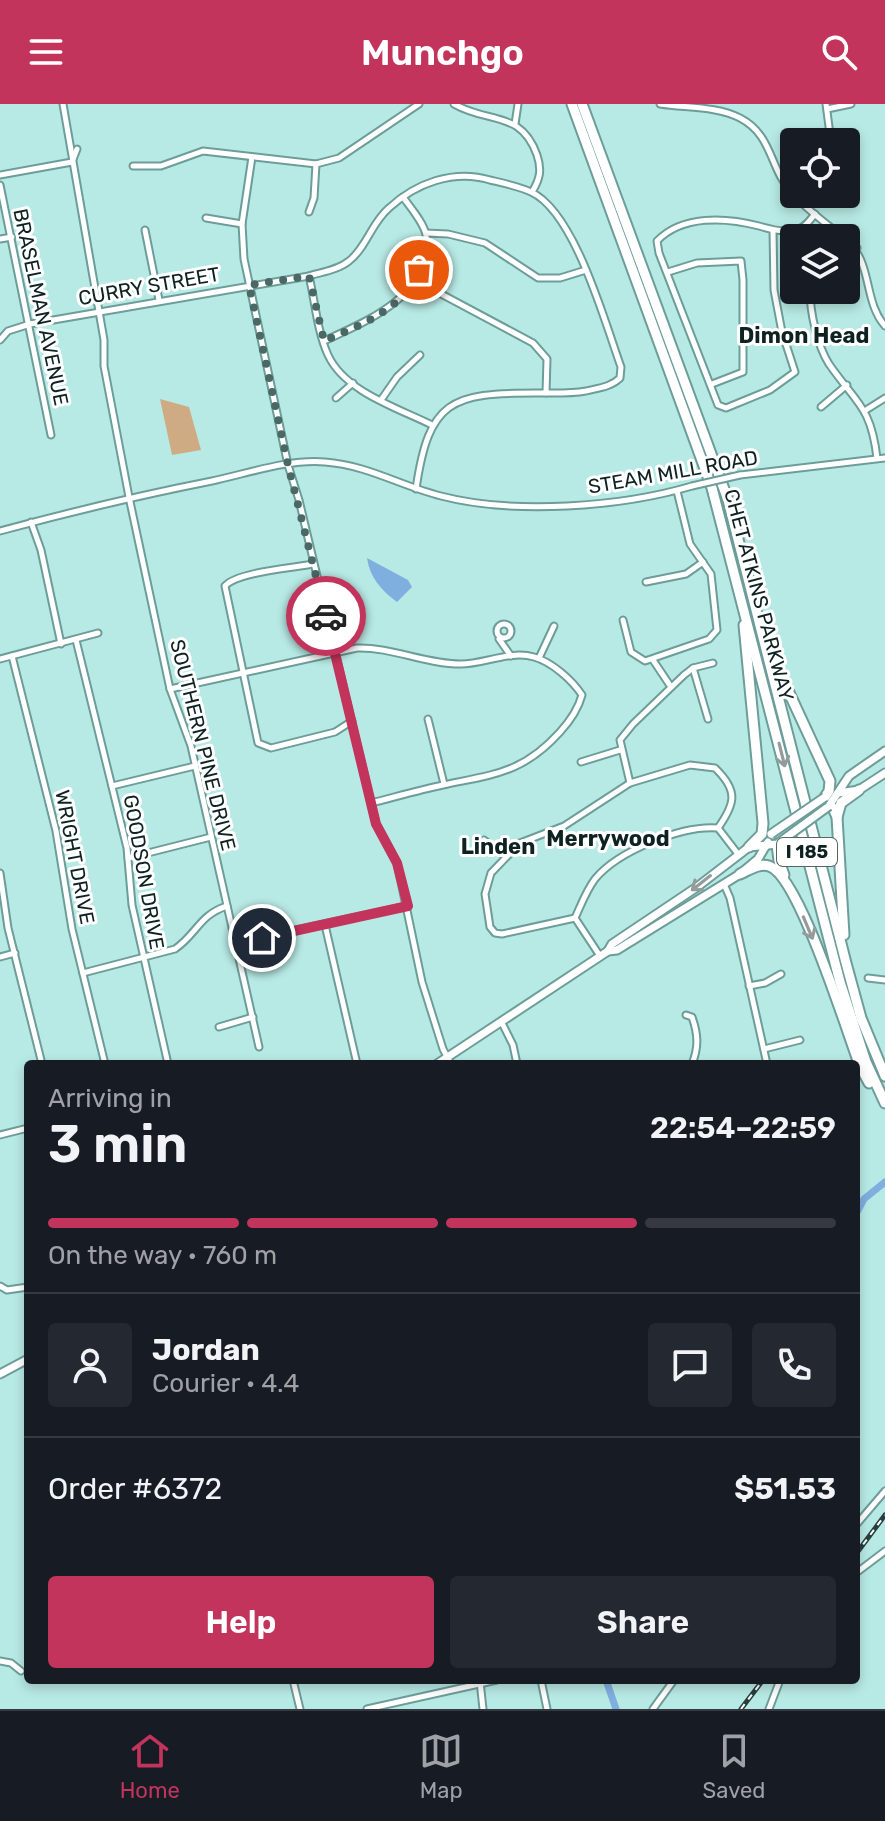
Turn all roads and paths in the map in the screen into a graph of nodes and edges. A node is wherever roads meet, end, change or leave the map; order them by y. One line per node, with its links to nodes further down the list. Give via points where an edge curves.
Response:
1 (63, 104): 14 (street, SOUTHERN PINE DRIVE)
2 (419, 104): 15 (street, via 339,158)
3 (454, 104): 10 (street)
4 (518, 104): 10 (street)
5 (572, 104): 70 (highway, CHET ATKINS PARKWAY / I 185, via 703,461)
6 (582, 104): 69 (highway, CHET ATKINS PARKWAY / I 185, via 728,500)
7 (660, 104): 18 (street, via 718,110 751,124 761,133)
8 (851, 104): 9 (street)
9 (826, 106): 11 (street)
10 (515, 124): 20 (street, via 540,162)
11 (829, 128)
12 (77, 149): 14 (street)
13 (252, 157): 15 (street); 16 (street, via 203,151 161,166); 26 (street)
14 (72, 162): 17 (street); 41 (street, SOUTHERN PINE DRIVE)
15 (316, 164): 23 (street)
16 (133, 166)
17 (0, 175)
18 (780, 175)
19 (0, 185): 31 (street, BRASELMAN AVENUE)
20 (532, 192): 21 (street, CURRY STREET, via 463,175 427,183); 34 (street, CURRY STREET, via 557,213)
21 (403, 197): 30 (street); 36 (street, CURRY STREET, via 387,209 350,260)
22 (808, 208): 24 (street)
23 (309, 212)
24 (815, 214): 27 (street); 29 (street, via 795,231)
25 (206, 218): 26 (street)
26 (242, 224): 38 (street)
27 (827, 224)
28 (145, 230): 39 (street)
29 (773, 230): 35 (street, via 712,220 668,230 657,241); 48 (street, via 774,290 795,372 770,390 726,408 718,405)
30 (426, 233): 34 (street, via 485,243 538,278); 37 (street)
31 (12, 237): 32 (street); 42 (street, BRASELMAN AVENUE)
32 (0, 239)
33 (860, 254): 43 (street)
34 (586, 270): 50 (street, CURRY STREET, via 622,373 617,382 571,394)
35 (668, 272): 48 (street); 48 (street, via 697,263 741,261 743,372)
36 (309, 276): 38 (street, CURRY STREET); 45 (street)
37 (415, 280): 45 (street, via 383,313); 50 (street, via 541,350 547,359)
38 (249, 285): 39 (street, CURRY STREET); 60 (street)
39 (159, 300): 41 (street, CURRY STREET)
40 (813, 304): 49 (street, via 822,349)
41 (98, 311): 42 (street, CURRY STREET); 63 (street, SOUTHERN PINE DRIVE)
42 (30, 324): 44 (street, CURRY STREET, via 8,331); 57 (street, BRASELMAN AVENUE)
43 (885, 326)
44 (0, 340)
45 (324, 341): 47 (street, via 333,363)
46 (420, 355): 53 (street)
47 (353, 383): 51 (street); 53 (street)
48 (712, 384)
49 (847, 385): 54 (street); 55 (street)
50 (546, 393): 56 (street, via 465,398)
51 (336, 398)
52 (885, 398): 55 (street)
53 (381, 400): 56 (street)
54 (821, 407)
55 (866, 410): 58 (street)
56 (432, 425): 61 (street)
57 (51, 435)
58 (877, 458): 59 (street, STEAM MILL ROAD); 62 (street, STEAM MILL ROAD, bridge, via 740,475)
59 (885, 458)
60 (288, 465): 61 (street, STEAM MILL ROAD, via 354,466); 63 (street, STEAM MILL ROAD); 67 (street)
61 (416, 489): 62 (street, STEAM MILL ROAD, via 525,506 621,501)
62 (677, 491): 66 (street, via 690,544)
63 (129, 497): 64 (street, STEAM MILL ROAD); 87 (street, SOUTHERN PINE DRIVE)
64 (31, 522): 65 (street, STEAM MILL ROAD); 76 (street)
65 (0, 531)
66 (703, 562): 68 (street, via 686,574); 82 (street, via 711,574 717,630 709,639)
67 (313, 564): 77 (street); 85 (street, via 225,586)
68 (646, 582)
69 (751, 588): 101 (highway, via 772,655 830,781); 126 (highway, CHET ATKINS PARKWAY / I 185)
70 (742, 598): 108 (highway, via 763,823 762,834); 150 (highway, CHET ATKINS PARKWAY / I 185, one-way to 150, via 840,982)
71 (623, 620): 82 (street, via 631,652)
72 (554, 626): 80 (street)
73 (98, 633): 75 (street)
74 (499, 639): 79 (street)
75 (76, 640): 76 (street); 98 (street, GOODSON DRIVE)
76 (61, 644): 78 (street)
77 (336, 653): 79 (street, via 377,647 422,660 464,664); 85 (street); 90 (street)
78 (12, 656): 81 (street); 127 (street, WRIGHT DRIVE, via 56,831)
79 (512, 657): 80 (street)
80 (539, 658): 97 (street, via 582,695 579,707 557,736 517,767)
81 (0, 659)
82 (653, 660): 86 (street)
83 (713, 663): 84 (street)
84 (693, 668): 86 (street); 89 (street)
85 (243, 673): 87 (street); 90 (street, via 258,743 271,748 335,732)
86 (671, 687): 91 (street, via 620,740)
87 (170, 689): 94 (street, SOUTHERN PINE DRIVE)
88 (428, 719): 97 (street)
89 (708, 719)
90 (352, 721): 102 (street)
91 (620, 750): 93 (street); 96 (street)
92 (885, 751): 100 (main road, via 849,776)
93 (581, 762)
94 (195, 766): 98 (street); 105 (street, SOUTHERN PINE DRIVE)
95 (885, 773): 99 (main road)
96 (630, 783): 104 (street, via 690,765 715,768 733,797 731,811); 110 (street)
97 (444, 784): 102 (street)
98 (112, 786): 111 (street, GOODSON DRIVE)
99 (859, 790): 100 (main road); 103 (highway, via 841,803)
100 (838, 793): 101 (main road)
101 (827, 801): 103 (highway); 107 (main road, bridge); 107 (main road, bridge, via 771,834)
102 (371, 803): 118 (street, via 397,863)
103 (837, 817): 126 (highway)
104 (718, 828): 109 (street); 119 (street, via 666,837 613,864 594,880)
105 (211, 837): 111 (street); 117 (street, SOUTHERN PINE DRIVE)
106 (484, 840): 110 (street)
107 (772, 844): 108 (main road); 113 (main road); 115 (highway)
108 (749, 847): 109 (main road)
109 (738, 854): 123 (main road, one-way to 123)
110 (505, 856): 119 (street, via 491,873 485,894 495,933)
111 (128, 858): 125 (street, GOODSON DRIVE)
112 (0, 873): 116 (street)
113 (740, 874): 114 (main road); 115 (highway, via 760,865 773,867)
114 (724, 883): 123 (main road); 131 (street)
115 (787, 883): 147 (highway, one-way to 147)
116 (2, 886): 122 (street)
117 (227, 906): 121 (street, SOUTHERN PINE DRIVE); 125 (street, via 203,917 185,943)
118 (408, 906): 120 (street); 143 (street, via 422,982)
119 (575, 918): 123 (street)
120 (325, 925): 121 (street); 142 (street)
121 (235, 943): 133 (street, SOUTHERN PINE DRIVE)
122 (15, 953): 124 (street); 139 (street)
123 (604, 954): 134 (main road)
124 (0, 957)
125 (142, 959): 127 (street); 141 (street, GOODSON DRIVE)
126 (846, 963): 149 (highway, CHET ATKINS PARKWAY / I 185)
127 (83, 973): 140 (street, WRIGHT DRIVE)
128 (781, 974): 131 (street)
129 (868, 978): 130 (street)
130 (885, 980)
131 (749, 986): 138 (street)
132 (686, 1015): 145 (street, via 692,1017 697,1036)
133 (253, 1017): 135 (street); 137 (street, SOUTHERN PINE DRIVE)
134 (502, 1023): 143 (main road); 144 (street)
135 (219, 1027)
136 (800, 1040): 138 (street)
137 (259, 1047)
138 (764, 1049): 146 (street)
139 (41, 1060)
140 (104, 1060)
141 (167, 1060)
142 (356, 1060)
143 (450, 1060)
144 (516, 1060)
145 (694, 1060)
146 (766, 1060)
147 (858, 1060)
148 (860, 1066): 151 (highway, one-way to 151)
149 (885, 1076)
150 (885, 1103)
151 (885, 1111)
152 (24, 1129): 153 (street)
153 (0, 1135)
154 (0, 1286): 155 (street)
155 (24, 1288)
156 (24, 1361): 157 (main road)
157 (0, 1374)
158 (885, 1491): 159 (street)
159 (860, 1520)
160 (885, 1551): 161 (street)
161 (860, 1570)
162 (0, 1661): 163 (street)
163 (21, 1671)
164 (294, 1684): 170 (street)
165 (472, 1684): 171 (street)
166 (480, 1684): 172 (street)
167 (542, 1684): 173 (street)
168 (671, 1684): 174 (street)
169 (778, 1684): 175 (street)
170 (300, 1709)
171 (367, 1709)
172 (483, 1709)
173 (547, 1709)
174 (653, 1709)
175 (769, 1709)

